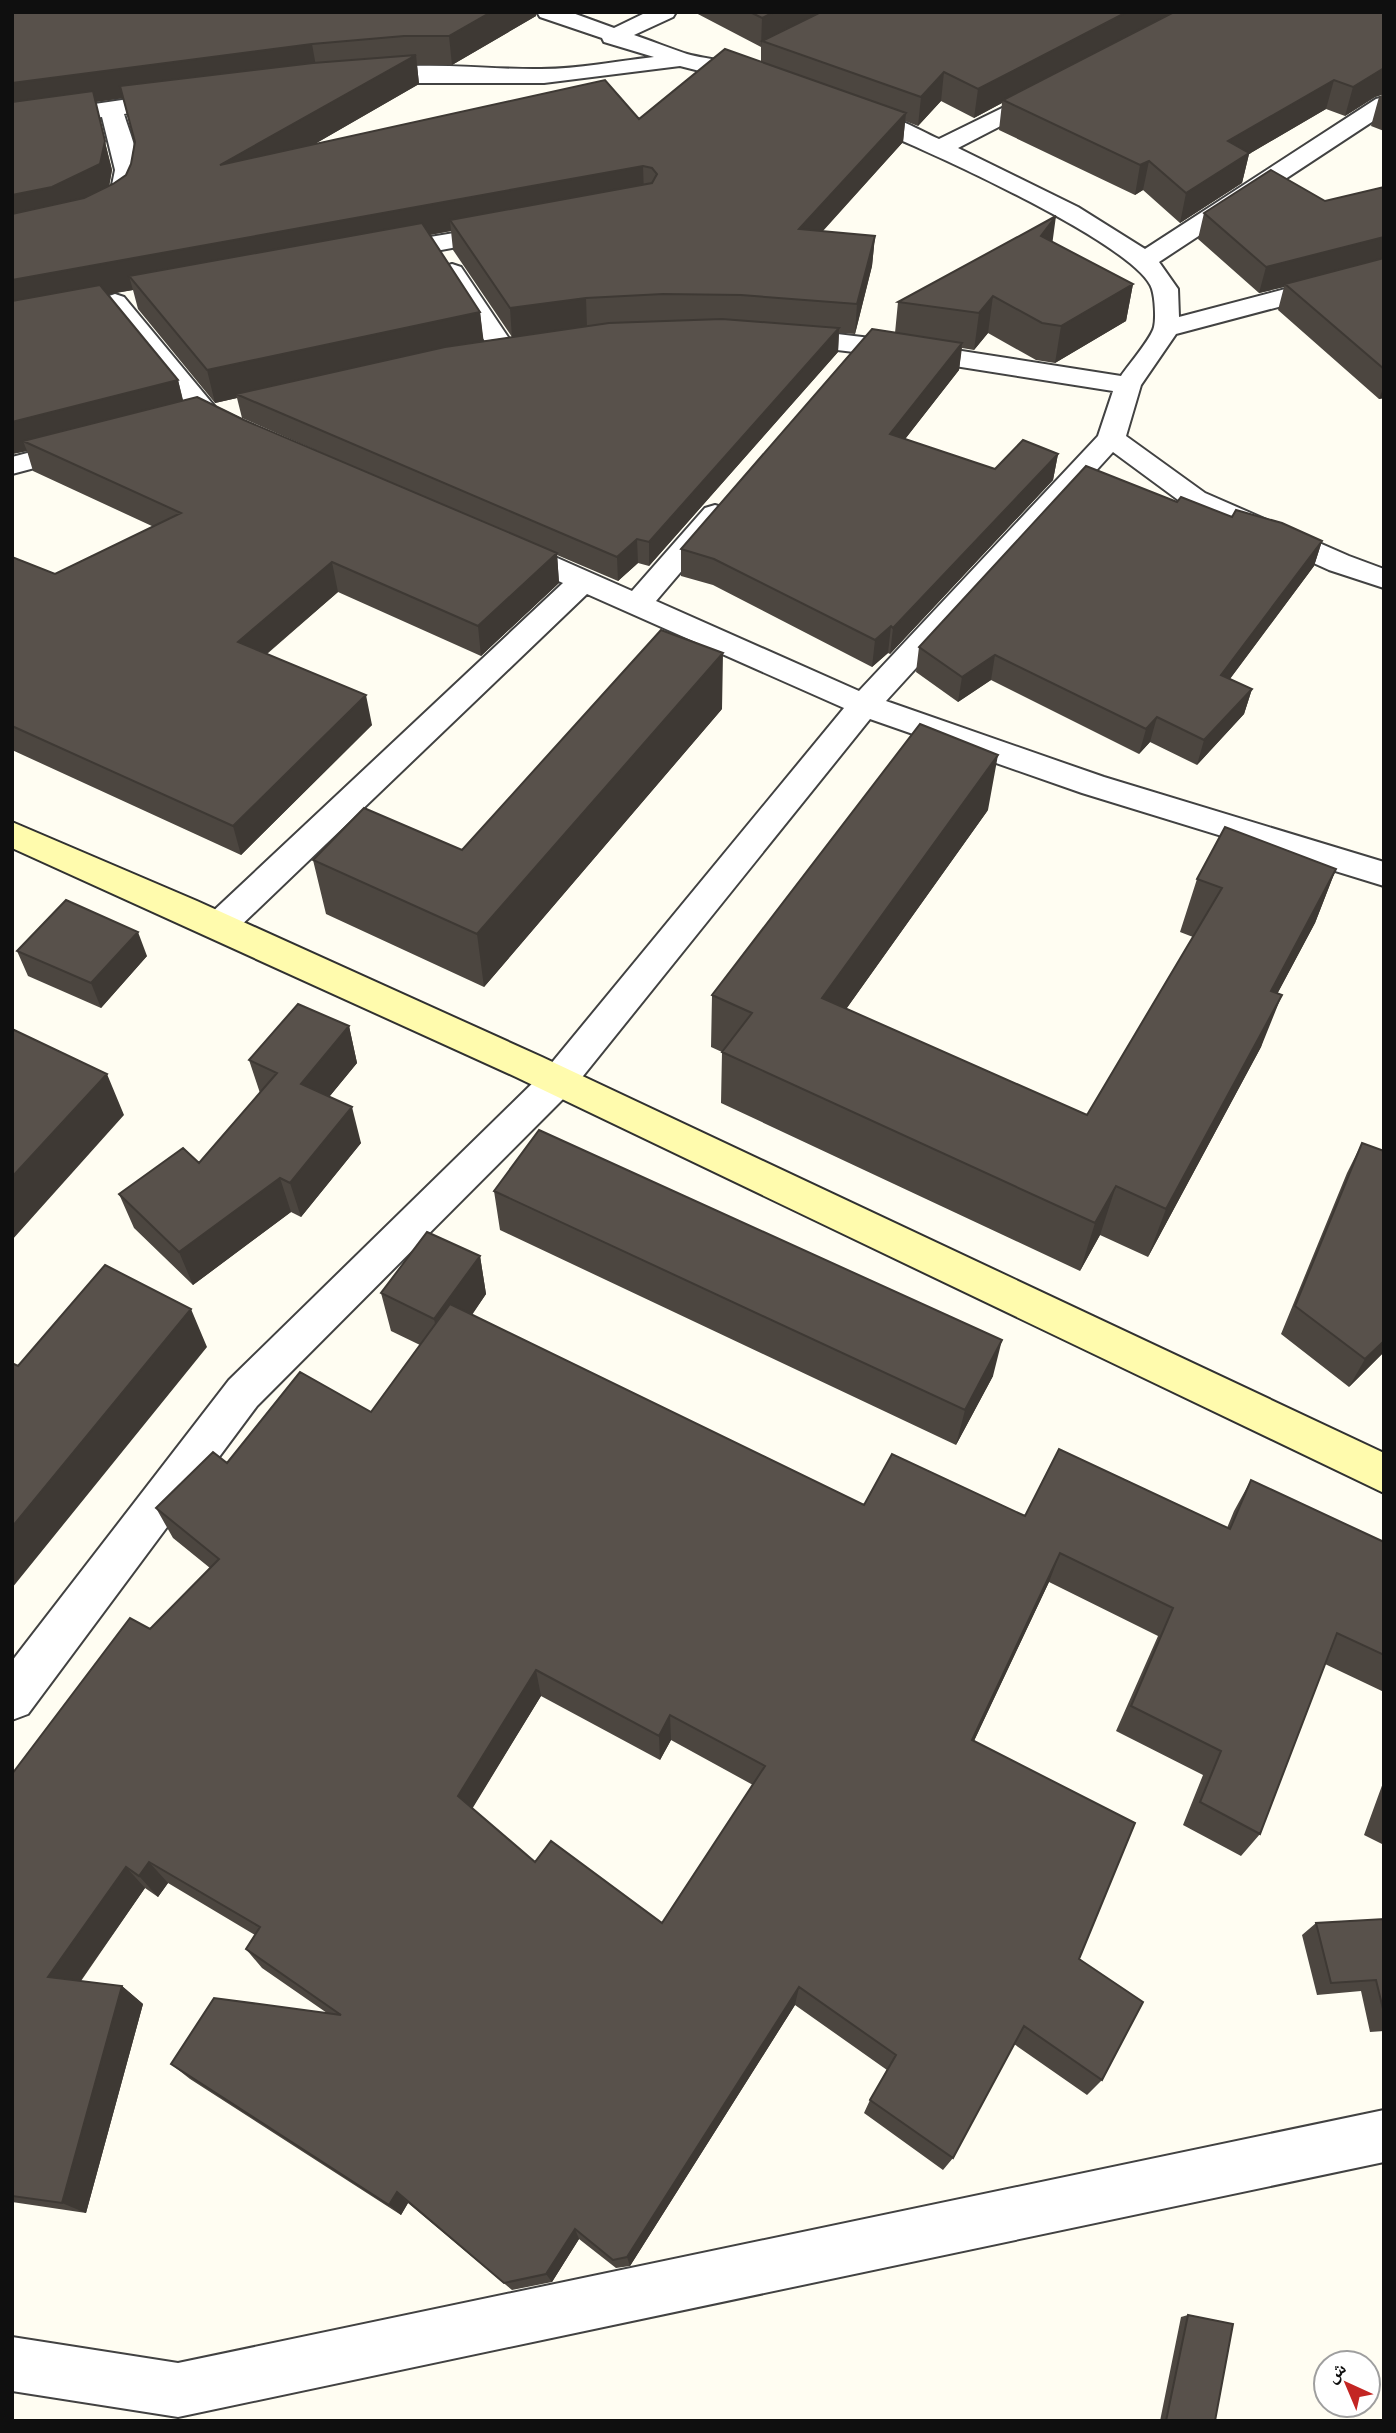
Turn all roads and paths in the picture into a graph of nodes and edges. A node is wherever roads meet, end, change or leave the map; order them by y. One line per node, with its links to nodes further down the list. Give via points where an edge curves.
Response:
1 (548, 12): 3 (street)
2 (665, 12): 3 (street)
3 (611, 37): 4 (street)
4 (684, 60): 5 (street, via 544,76 408,74); 7 (street, via 747,65)
5 (343, 80)
6 (1060, 85): 13 (street)
7 (786, 89)
8 (200, 97): 11 (street)
9 (824, 102): 13 (street)
10 (1384, 104): 18 (street)
11 (111, 108): 12 (street); 15 (street, via 127,170 122,198 98,215 50,231)
12 (12, 123)
13 (940, 148): 18 (street, via 1069,212)
14 (528, 227): 16 (street)
15 (12, 236)
16 (434, 244): 17 (street); 23 (street, via 515,348)
17 (354, 258)
18 (1145, 260): 21 (street, via 1165,289)
19 (1384, 271): 21 (street)
20 (115, 302): 26 (street)
21 (1167, 328): 24 (street)
22 (758, 335): 24 (street, via 853,355)
23 (476, 355)
24 (1128, 385): 27 (street)
25 (247, 405): 26 (street)
26 (193, 417): 29 (street)
27 (1111, 438): 33 (street, via 1195,499); 36 (street)
28 (102, 441): 30 (street)
29 (262, 442)
30 (12, 466)
31 (735, 491): 35 (street)
32 (485, 538): 34 (street)
33 (1384, 579)
34 (584, 580): 35 (street); 39 (street)
35 (636, 605): 36 (street)
36 (864, 705): 38 (street, via 1093,785); 40 (street)
37 (12, 834): 39 (main road)
38 (1384, 874)
39 (221, 924): 40 (main road)
40 (558, 1081): 41 (main road); 42 (street, via 243,1393)
41 (1384, 1474)
42 (12, 1698)
43 (1384, 2136): 44 (street, via 178,2390)
44 (12, 2364)

